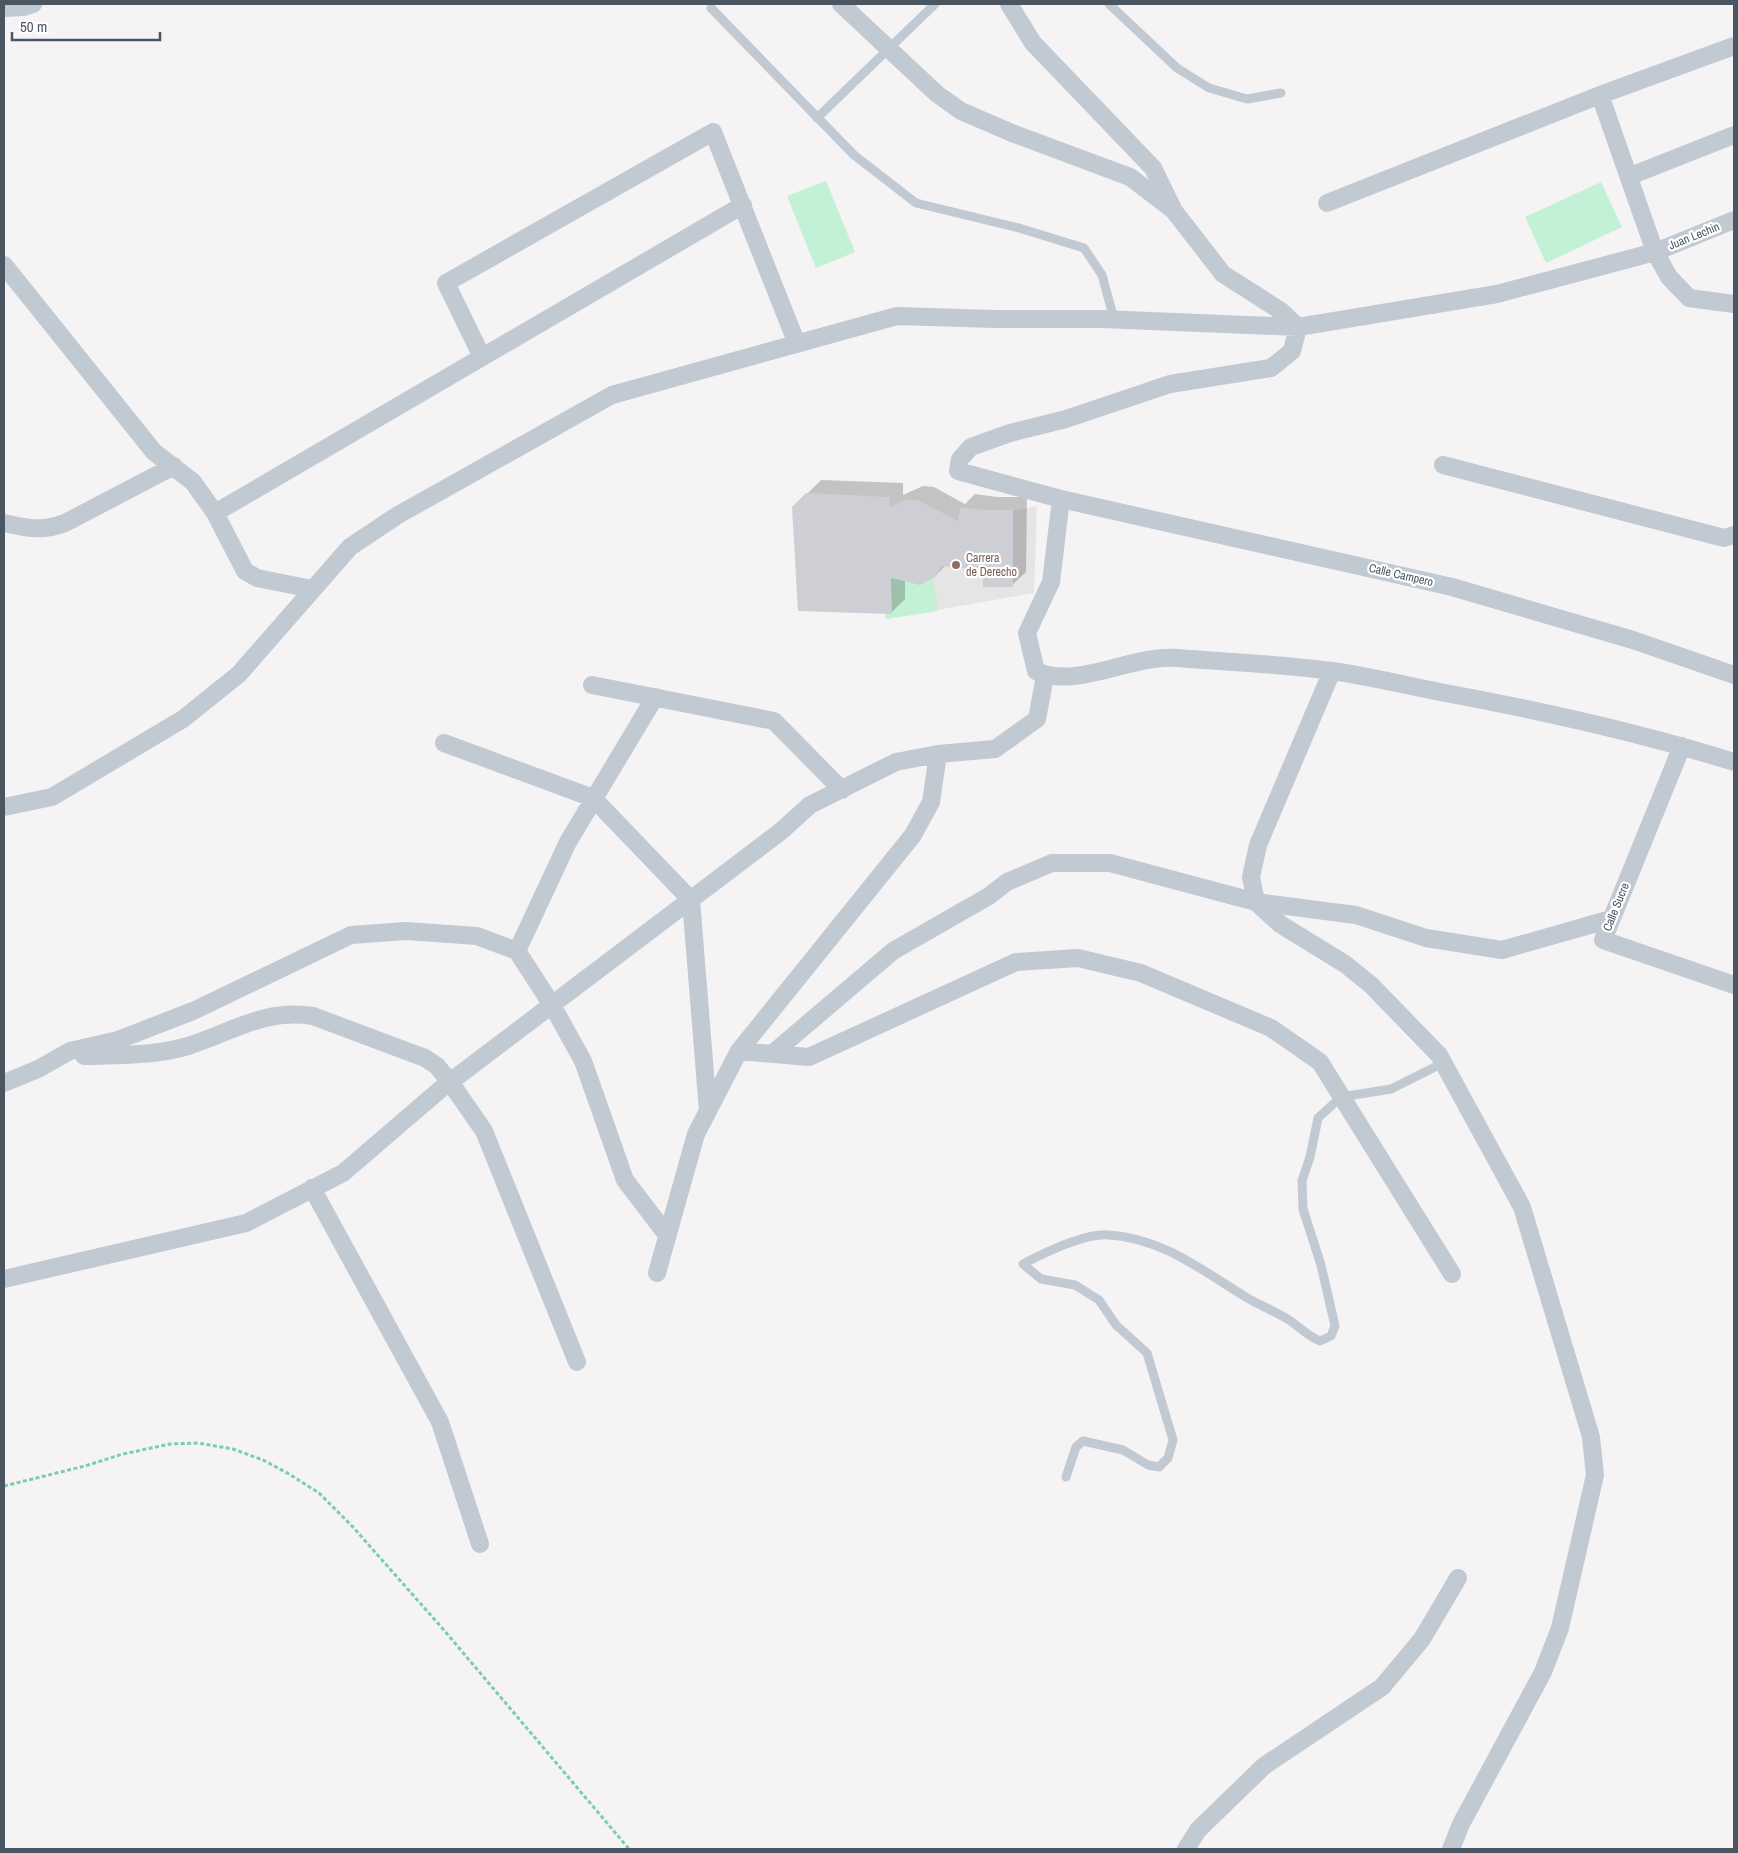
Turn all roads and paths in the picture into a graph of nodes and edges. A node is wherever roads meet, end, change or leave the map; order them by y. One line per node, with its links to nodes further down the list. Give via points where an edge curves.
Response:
1 (33, 4): 6 (street)
2 (841, 4): 9 (street)
3 (935, 4): 9 (lane)
4 (1009, 4): 17 (street, via 1033,43 1153,168)
5 (1109, 4): 10 (lane, via 1177,68 1209,88 1247,99)
6 (4, 8)
7 (711, 8): 12 (lane)
8 (1734, 46): 11 (street)
9 (889, 49): 12 (lane); 17 (street, via 937,94 961,111 1130,177)
10 (1281, 93)
11 (1600, 95): 14 (street); 15 (street)
12 (817, 118): 22 (lane, via 854,155 916,203 1084,248 1102,275)
13 (1734, 135): 14 (street)
14 (1630, 176): 19 (street)
15 (1327, 203)
16 (743, 205): 24 (street); 25 (street); 25 (street, via 713,132 446,283)
17 (1174, 211): 23 (street, via 1223,274 1281,311)
18 (1734, 220): 19 (street, Juan Lechin)
19 (1655, 252): 21 (street, via 1669,277 1688,298); 23 (street, Juan Lechin, via 1497,294)
20 (4, 265): 27 (street, via 154,452)
21 (1734, 304)
22 (1114, 319): 23 (street, Juan Lechin); 24 (street, Juan Lechin, via 896,316)
23 (1298, 327): 28 (street, Calle Campero, via 1292,351 1272,368 1170,384 1066,419 1010,433 971,447 960,459 958,471)
24 (797, 344): 32 (street, Juan Lechin, via 612,395 398,515 350,547)
25 (482, 357): 29 (street)
26 (1443, 465): 31 (street, via 1724,538)
27 (174, 466): 29 (street, via 193,482); 30 (street, via 51,528 38,530)
28 (1061, 499): 34 (street, Calle Campero, via 1452,587 1633,640); 35 (street, via 1051,582 1027,633 1036,672)
29 (215, 513): 32 (street, via 245,571 257,578)
30 (4, 523)
31 (1734, 536)
32 (312, 589): 44 (street, Juan Lechin, via 239,674 183,719 52,797)
33 (1332, 671): 35 (street, via 1171,658 1130,662 1078,676); 39 (street, via 1495,702); 46 (street, via 1258,845 1251,877)
34 (1734, 675)
35 (1045, 676): 40 (street, via 1036,719 1015,736 995,749)
36 (592, 685): 37 (street)
37 (655, 698): 42 (street, via 774,721); 43 (street)
38 (444, 743): 43 (street)
39 (1682, 746): 41 (street); 47 (street, Calle Sucre)
40 (938, 754): 42 (street, via 896,762); 51 (street, via 931,802 913,835)
41 (1734, 762)
42 (842, 790): 45 (street, via 810,805)
43 (593, 798): 45 (street); 48 (street, via 568,842)
44 (4, 807)
45 (691, 900): 50 (street); 58 (street)
46 (1256, 902): 47 (street, via 1356,915 1426,938 1502,950); 52 (street, via 1110,863 1052,863 1007,882 892,951); 54 (street, via 1280,924 1346,964 1371,985)
47 (1611, 920): 49 (street, Calle Sucre, via 1602,940)
48 (517, 952): 50 (street); 53 (street, via 477,936 406,932 351,935 193,1011 118,1040)
49 (1734, 985)
50 (552, 1005): 55 (street); 60 (street, via 583,1061 626,1180)
51 (739, 1051): 52 (street); 58 (street)
52 (772, 1054): 57 (street, via 809,1057 1016,962 1078,958 1142,973 1271,1028 1320,1062)
53 (61, 1056): 55 (street, via 152,1054 187,1046 273,1015 294,1013 313,1016 425,1058 437,1066); 56 (street)
54 (1443, 1063): 57 (lane, via 1392,1089); 71 (street, via 1522,1207 1591,1438 1595,1475 1560,1628 1547,1663 1461,1824)
55 (450, 1082): 59 (street, via 343,1173); 64 (street, via 484,1132)
56 (4, 1083)
57 (1341, 1097): 62 (street); 65 (lane, via 1318,1118 1302,1181 1303,1209 1336,1326 1331,1336 1320,1341 1307,1336 1291,1321 1181,1256 1145,1240 1107,1234 1071,1242 1023,1264 1041,1279 1074,1285 1099,1300 1116,1325 1147,1353 1173,1440 1168,1458 1159,1467 1148,1465 1123,1450 1083,1441 1076,1447)
58 (708, 1111): 60 (street, via 696,1134)
59 (312, 1188): 63 (street, via 246,1223); 67 (street, via 440,1422)
60 (667, 1235): 61 (street)
61 (657, 1273)
62 (1452, 1274)
63 (4, 1279)
64 (577, 1362)
65 (1066, 1477)
66 (4, 1486): 69 (path, via 170,1444 198,1443 233,1449 289,1474 319,1494 352,1526)
67 (480, 1544)
68 (1458, 1578): 70 (street, via 1422,1639 1382,1686 1264,1766 1198,1830)
69 (629, 1849)
70 (1186, 1849)
71 (1451, 1849)

